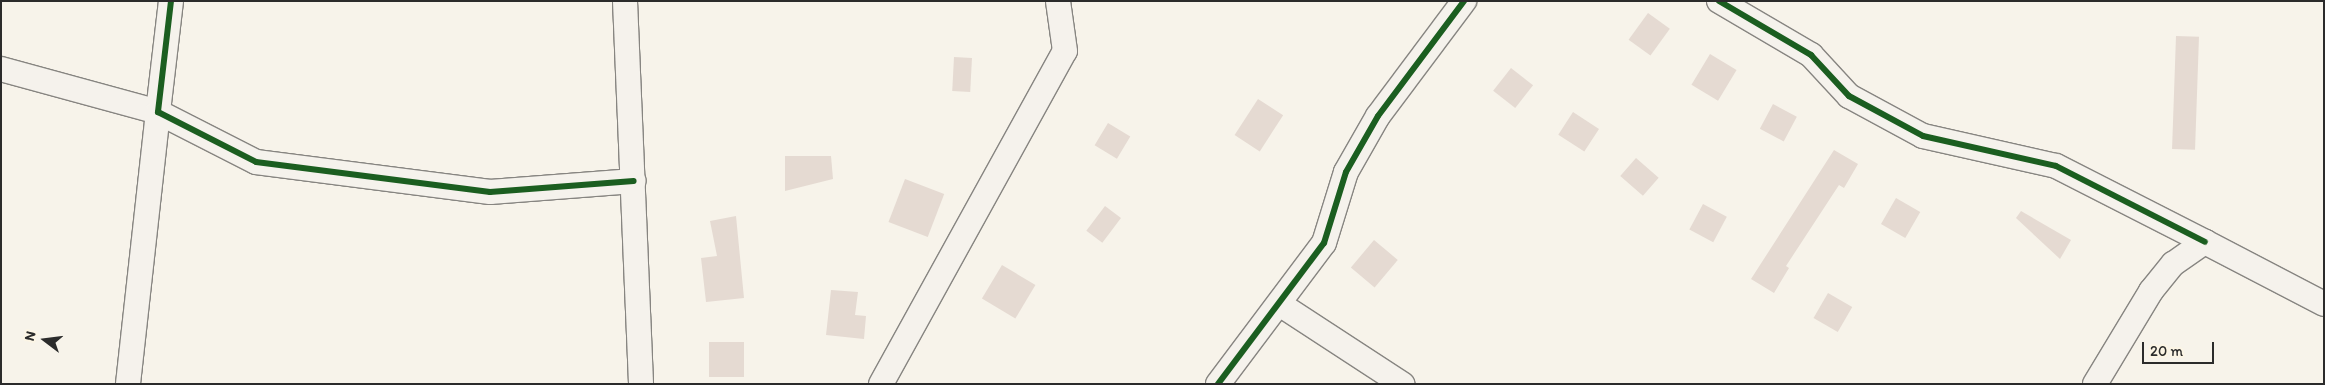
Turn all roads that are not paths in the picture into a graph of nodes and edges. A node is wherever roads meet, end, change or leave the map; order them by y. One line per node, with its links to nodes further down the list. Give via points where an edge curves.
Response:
1 (171, 1): 7 (street)
2 (625, 1): 8 (street)
3 (1058, 1): 14 (street, via 1066,51)
4 (1464, 1): 11 (street, via 1378,116 1346,172 1324,242)
5 (1719, 1): 9 (street, via 1811,55 1849,96 1923,136 2056,166)
6 (1, 69): 7 (street)
7 (158, 112): 8 (street, via 256,162 490,192); 12 (street)
8 (634, 181): 13 (street)
9 (2205, 242): 10 (street); 17 (street, via 2173,264 2151,291)
10 (2324, 304)
11 (1281, 305): 15 (street); 16 (street)
12 (128, 384)
13 (641, 384)
14 (881, 384)
15 (1218, 384)
16 (1402, 384)
17 (2095, 384)

